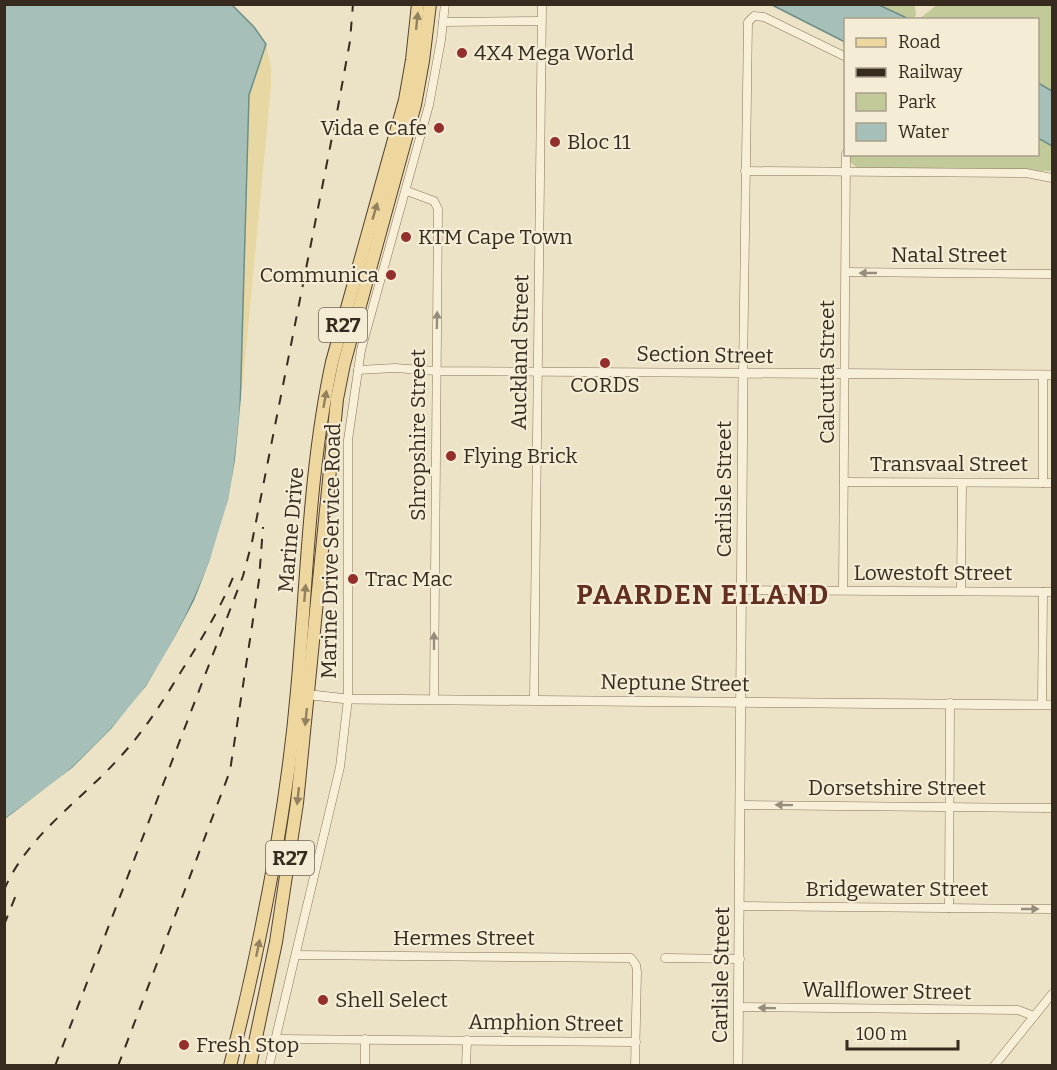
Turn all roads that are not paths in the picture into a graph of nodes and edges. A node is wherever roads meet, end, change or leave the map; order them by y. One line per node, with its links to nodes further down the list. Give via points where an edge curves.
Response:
1 (418, 4): 30 (main road, Marine Drive / R27, one-way to 1, via 316,467 324,398 405,100)
2 (430, 4): 30 (main road, Marine Drive / R27, via 415,105 337,399)
3 (445, 4): 6 (street, Marine Drive Service Road)
4 (542, 4): 5 (street, Auckland Street)
5 (541, 21): 6 (street); 17 (street, Auckland Street)
6 (443, 22): 12 (street, Marine Drive Service Road, via 429,105)
7 (844, 56): 9 (street, Carlisle Street, via 764,17 749,20)
8 (846, 156): 10 (street, Calcutta Street)
9 (746, 171): 10 (street); 18 (street, Carlisle Street)
10 (846, 172): 11 (street, via 1026,173); 13 (street, Calcutta Street)
11 (1053, 178)
12 (406, 191): 15 (street, Marine Drive Service Road); 16 (street, Shropshire Street, one-way to 12, via 438,209 434,201)
13 (846, 272): 14 (street, Natal Street, one-way to 13); 19 (street, Calcutta Street)
14 (1053, 274)
15 (358, 370): 16 (street, Section Street); 31 (street, Marine Drive Service Road, via 348,440)
16 (436, 371): 17 (street, Section Street); 32 (street, Shropshire Street, one-way to 16)
17 (538, 372): 18 (street, Section Street); 33 (street, Auckland Street)
18 (743, 373): 19 (street, Section Street); 25 (street, Carlisle Street)
19 (844, 374): 20 (street, Section Street); 21 (street, Calcutta Street)
20 (1048, 375): 23 (street)
21 (844, 482): 22 (street, Transvaal Street); 26 (street, Calcutta Street)
22 (962, 483): 23 (street, Transvaal Street); 27 (street)
23 (1043, 483): 24 (street, Transvaal Street)
24 (1053, 483)
25 (742, 590): 26 (street, Lowestoft Street); 34 (street, Carlisle Street)
26 (843, 590): 27 (street, Lowestoft Street)
27 (961, 591): 28 (street, Lowestoft Street)
28 (1043, 592): 29 (street, Lowestoft Street); 36 (street)
29 (1053, 592)
30 (303, 694): 31 (street, Neptune Street); 54 (main road, Marine Drive / R27, one-way to 30, via 255,959); 55 (main road, Marine Drive / R27, one-way to 55, via 287,878)
31 (348, 699): 32 (street, Neptune Street); 44 (street, Marine Drive Service Road, via 340,768)
32 (434, 699): 33 (street, Neptune Street)
33 (534, 700): 34 (street, Neptune Street)
34 (741, 702): 35 (street, Neptune Street); 38 (street, Carlisle Street)
35 (950, 704): 36 (street, Neptune Street); 39 (street)
36 (1042, 705): 37 (street, Neptune Street)
37 (1053, 705)
38 (741, 805): 39 (street, Dorsetshire Street, one-way to 38); 41 (street, Carlisle Street)
39 (950, 807): 40 (street, Dorsetshire Street); 42 (street)
40 (1053, 808)
41 (740, 906): 42 (street, Bridgewater Street); 46 (street, Carlisle Street)
42 (949, 908): 43 (street, Bridgewater Street, one-way to 43)
43 (1053, 909)
44 (296, 955): 50 (street, Marine Drive Service Road); 53 (street, Hermes Street, via 631,958 637,972)
45 (665, 958): 46 (street)
46 (740, 959): 48 (street, Carlisle Street)
47 (1053, 994): 49 (street)
48 (739, 1007): 49 (street, Wallflower Street, one-way to 48, via 1018,1010); 60 (street, Carlisle Street)
49 (1034, 1016): 61 (street)
50 (276, 1039): 51 (street, Amphion Street); 56 (street, Marine Drive Service Road)
51 (365, 1039): 52 (street, Amphion Street); 57 (street)
52 (467, 1040): 53 (street, Amphion Street); 58 (street)
53 (636, 1042): 59 (street)
54 (230, 1065)
55 (250, 1065)
56 (269, 1065)
57 (365, 1065)
58 (466, 1065)
59 (635, 1065)
60 (738, 1065)
61 (994, 1065)

